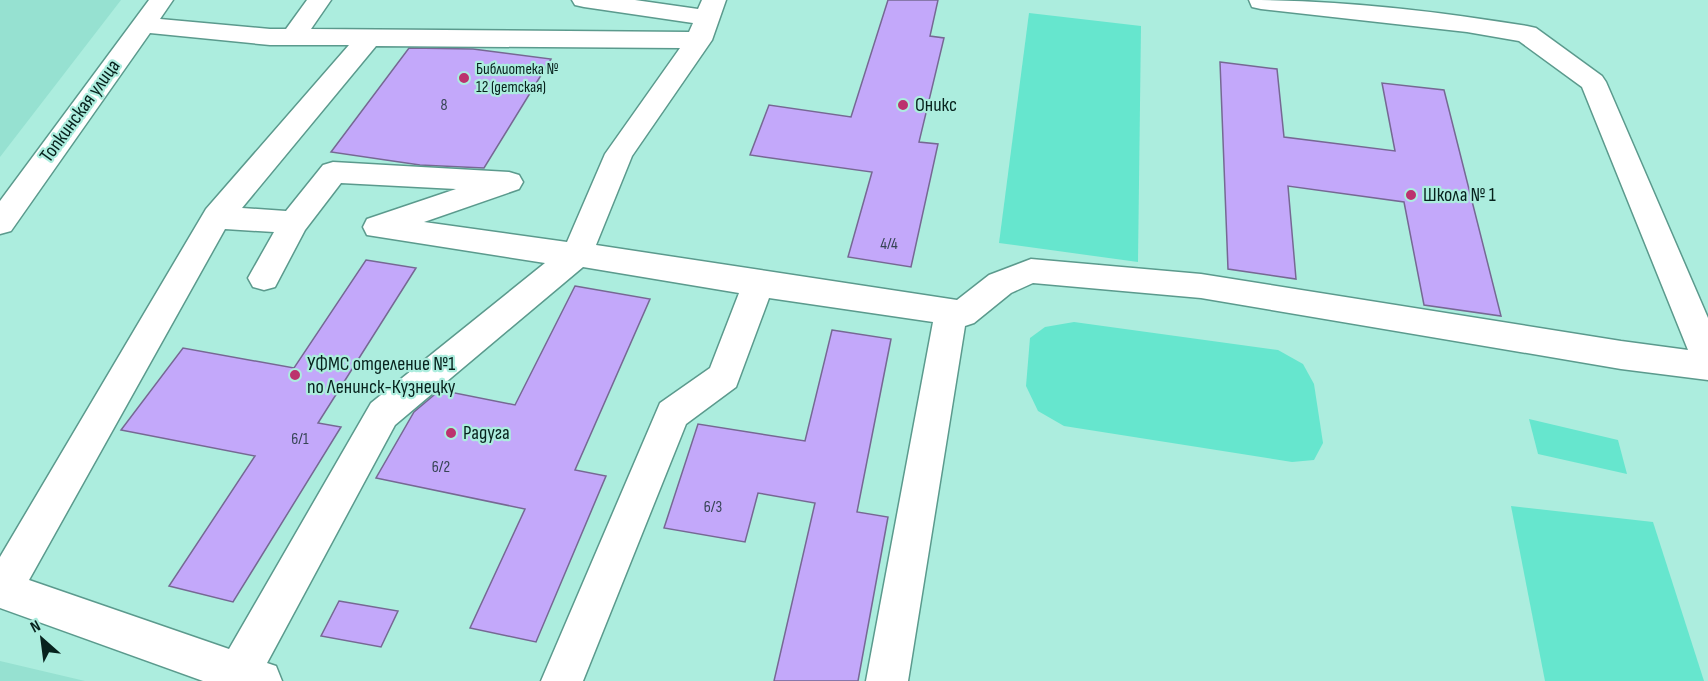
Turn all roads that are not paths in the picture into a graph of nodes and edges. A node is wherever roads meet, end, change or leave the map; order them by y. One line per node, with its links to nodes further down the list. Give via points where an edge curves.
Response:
1 (161, 0): 8 (street, Топкинская улица)
2 (318, 0): 9 (street)
3 (584, 0): 5 (street)
4 (1261, 0): 6 (street)
5 (614, 2): 7 (street)
6 (1305, 3): 18 (street, via 1527,34 1593,82)
7 (707, 19): 10 (street); 14 (street, via 620,154)
8 (142, 25): 9 (street); 12 (street, Топкинская улица)
9 (294, 36): 10 (street)
10 (370, 37): 11 (street)
11 (217, 217): 13 (street); 20 (street)
12 (0, 223)
13 (294, 223): 14 (street, via 333,172 509,182 378,227); 15 (street)
14 (577, 254): 16 (street); 21 (street, via 383,414)
15 (264, 278)
16 (758, 284): 17 (street); 22 (street, via 724,377 672,414)
17 (951, 313): 19 (street, via 963,314 1000,284 1031,270 1202,286); 23 (street)
18 (1708, 357)
19 (1708, 366)
20 (1, 590): 21 (street)
21 (249, 678)
22 (562, 681)
23 (888, 681)

